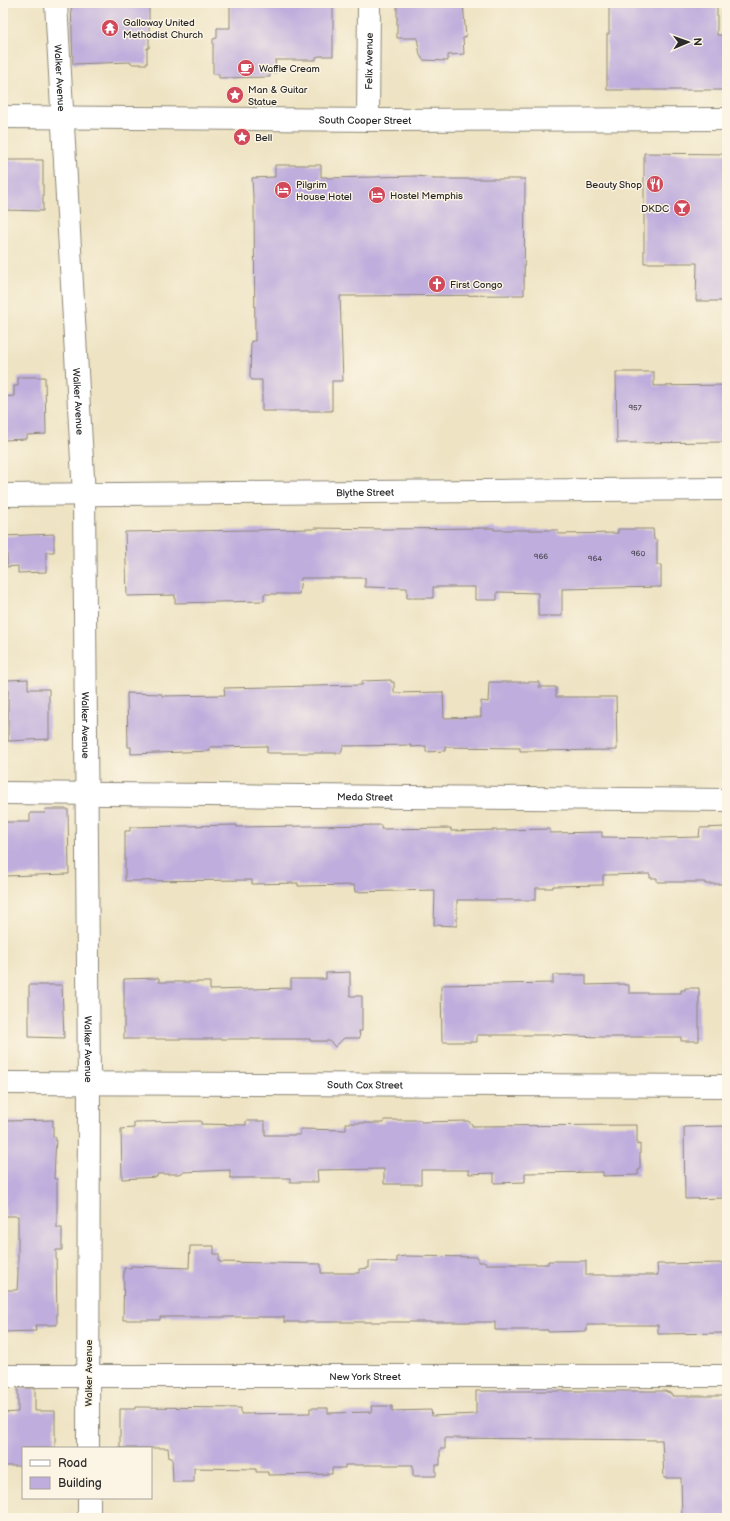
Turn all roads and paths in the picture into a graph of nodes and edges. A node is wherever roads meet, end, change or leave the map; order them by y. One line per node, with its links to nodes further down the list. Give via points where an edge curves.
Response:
1 (56, 3): 4 (street, Walker Avenue)
2 (369, 3): 6 (street, Felix Avenue)
3 (3, 117): 4 (street, South Cooper Street)
4 (62, 117): 6 (street, South Cooper Street); 9 (street, Walker Avenue)
5 (727, 119): 6 (street, South Cooper Street)
6 (368, 120)
7 (727, 489): 9 (street, Blythe Street)
8 (3, 495): 9 (street, Blythe Street)
9 (84, 495): 10 (street, Walker Avenue)
10 (87, 792): 11 (street, Meda Street); 12 (street, Meda Street); 13 (street, Walker Avenue)
11 (3, 793)
12 (727, 800)
13 (89, 1082): 14 (street, South Cox Street); 15 (street, South Cox Street); 17 (street, Walker Avenue)
14 (3, 1083)
15 (727, 1086)
16 (3, 1376): 17 (street, New York Street)
17 (87, 1376): 18 (street, New York Street); 19 (street, Walker Avenue)
18 (727, 1376)
19 (88, 1447)
20 (89, 1499): 21 (street)
21 (89, 1518)

